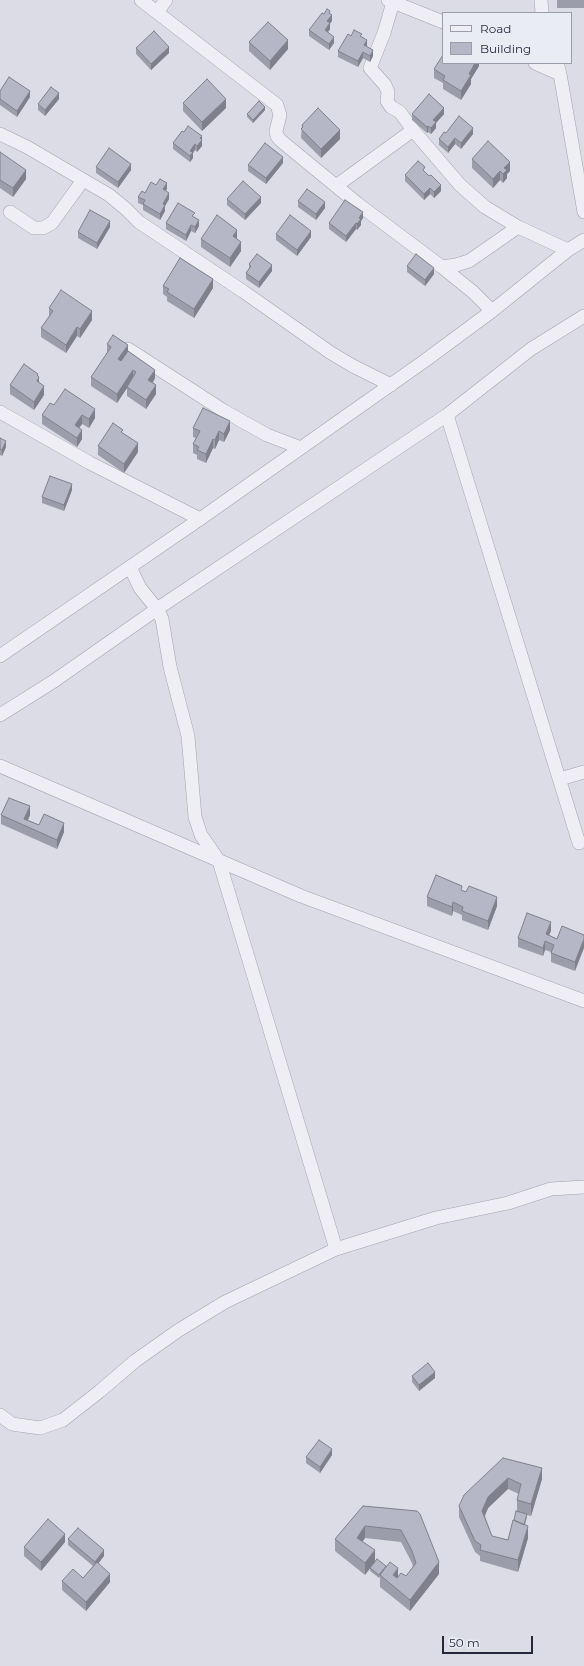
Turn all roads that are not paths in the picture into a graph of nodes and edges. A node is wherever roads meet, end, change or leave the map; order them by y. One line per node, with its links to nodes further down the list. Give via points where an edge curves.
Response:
1 (141, 0): 5 (street)
2 (166, 0): 5 (street)
3 (541, 0): 6 (street)
4 (390, 1): 7 (street); 10 (street, via 384,34 370,68 385,85 388,92 387,101 391,107 400,112)
5 (157, 12): 13 (street, via 277,105 280,115 277,136)
6 (542, 12)
7 (442, 22)
8 (540, 64): 9 (street)
9 (559, 68): 15 (street)
10 (413, 130): 13 (street); 16 (street, via 460,185 485,207)
11 (0, 134): 12 (street)
12 (83, 180): 14 (street, via 52,223 43,228 34,228); 23 (street, via 109,195 139,222 331,353)
13 (336, 186): 19 (street)
14 (10, 212)
15 (584, 212)
16 (518, 227): 18 (street); 19 (street, via 469,261)
17 (584, 240): 18 (street)
18 (568, 250): 20 (street)
19 (442, 267): 20 (street)
20 (492, 311): 23 (street)
21 (584, 316): 25 (street, via 532,350)
22 (128, 349): 26 (street, via 230,415 267,435)
23 (391, 385): 26 (street)
24 (0, 412): 27 (street, via 90,463)
25 (447, 415): 29 (street); 34 (street)
26 (301, 448): 27 (street)
27 (200, 519): 28 (street)
28 (130, 567): 29 (street, via 140,588); 30 (street)
29 (157, 609): 31 (street, via 54,681); 36 (street, via 162,619 170,667 188,736 195,817 201,835)
30 (0, 656)
31 (0, 715)
32 (0, 766): 36 (street)
33 (584, 772): 34 (street)
34 (560, 779): 35 (street)
35 (579, 844)
36 (219, 861): 37 (street, via 301,896); 39 (street)
37 (584, 1001)
38 (584, 1187): 39 (street, via 551,1189 508,1203 436,1218)
39 (336, 1249): 40 (street, via 225,1302 179,1330 135,1361 63,1420 40,1428 12,1424)
40 (0, 1415)

